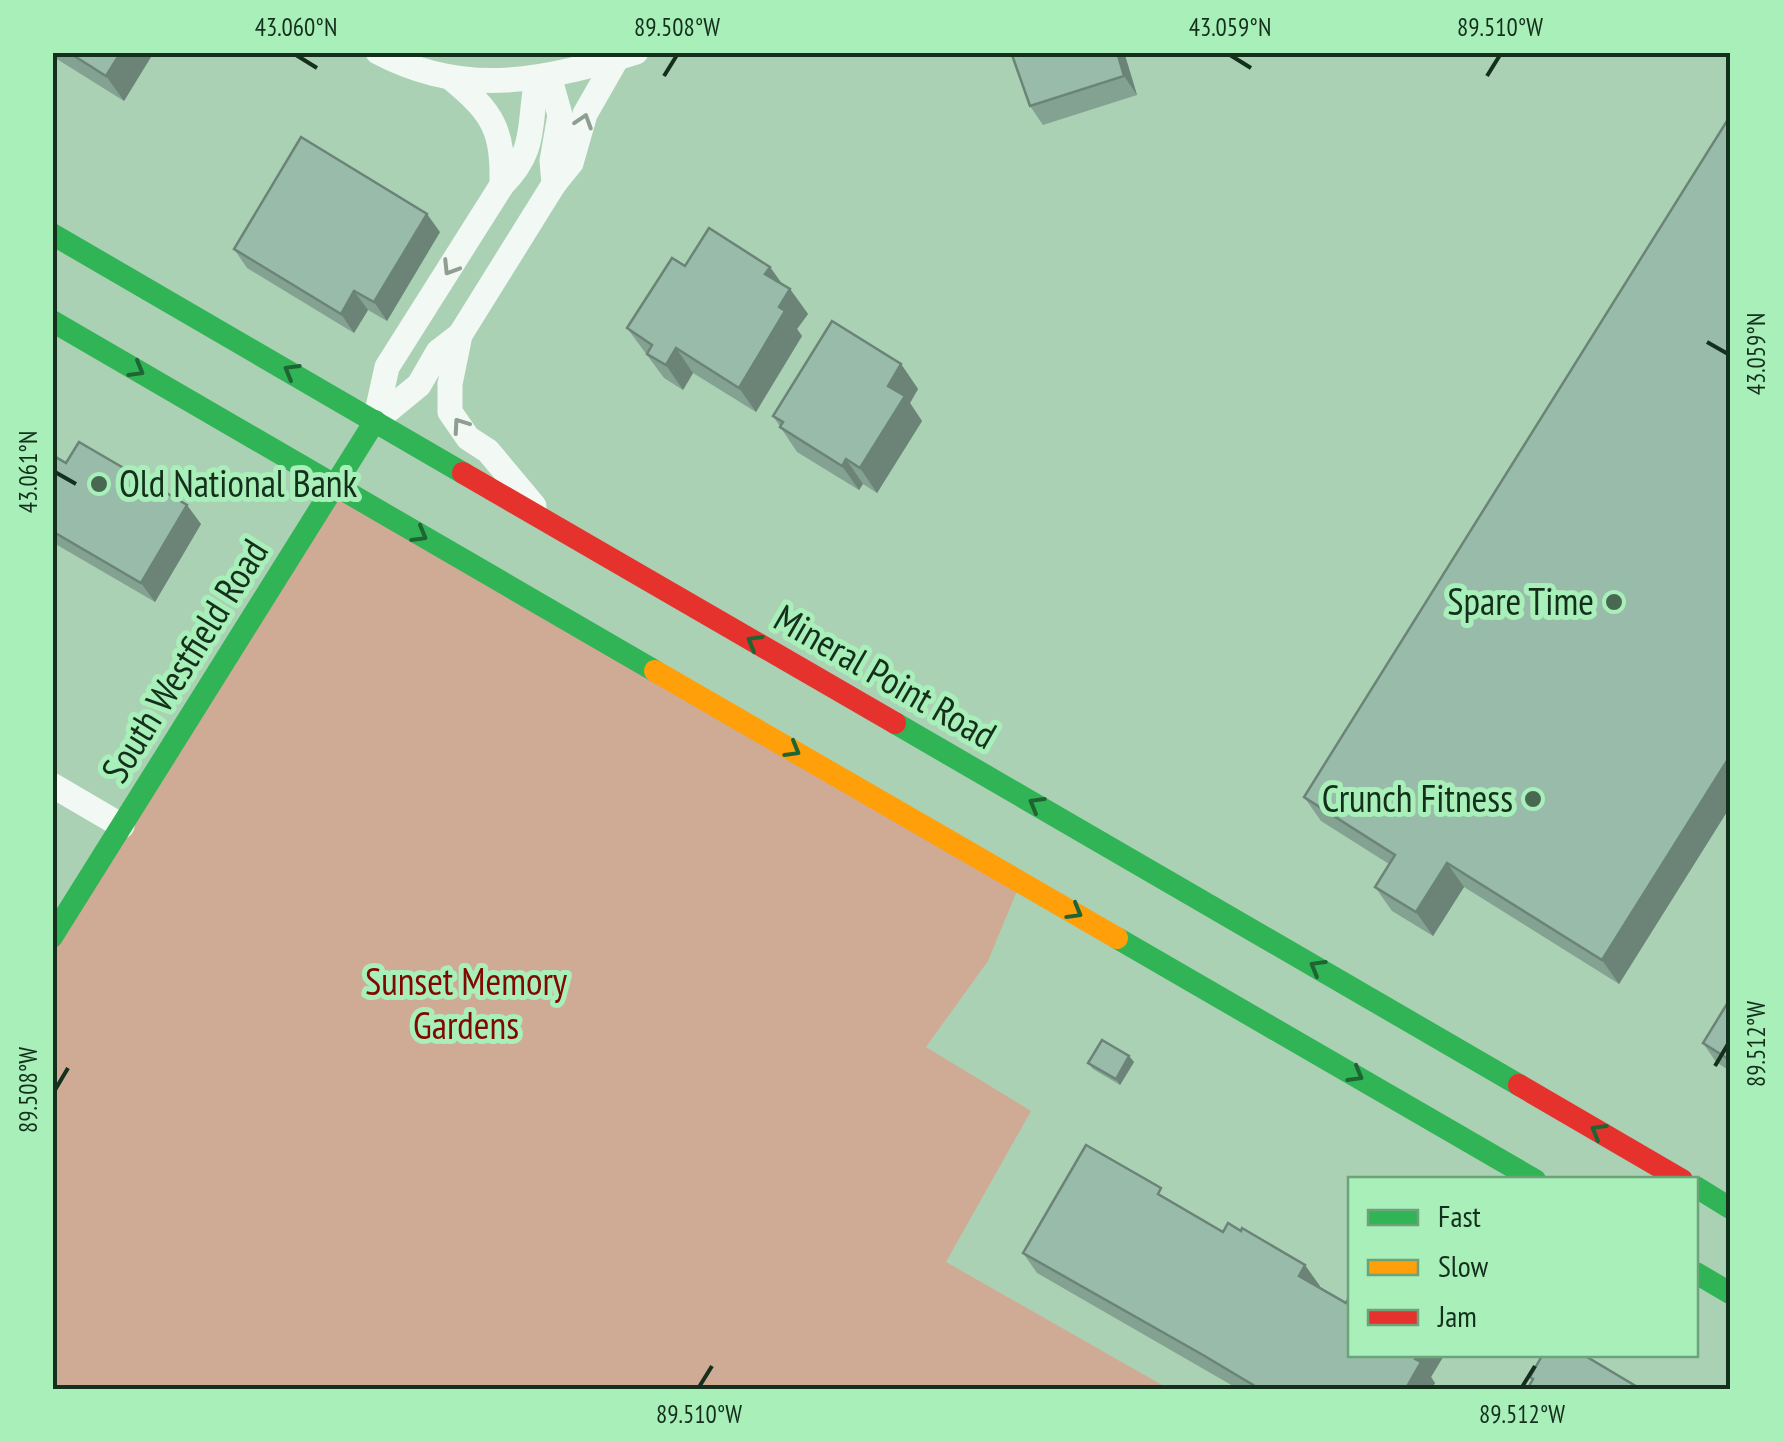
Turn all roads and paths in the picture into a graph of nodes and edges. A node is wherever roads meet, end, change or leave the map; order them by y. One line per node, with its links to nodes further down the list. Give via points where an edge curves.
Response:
1 (378, 52): 3 (street)
2 (626, 55): 4 (street); 5 (street, one-way to 2, via 571,163 585,114)
3 (449, 77): 4 (street); 6 (street, via 493,120)
4 (543, 77): 5 (street, via 560,115); 6 (street, via 522,166)
5 (554, 184): 9 (street)
6 (502, 185): 10 (street, one-way to 10, via 387,367)
7 (52, 234): 10 (main road, Mineral Point Road, one-way to 7)
8 (52, 321): 11 (main road, one-way to 11)
9 (460, 335): 10 (street, via 438,352 419,385); 12 (street, one-way to 9, via 454,420 449,402)
10 (375, 421): 11 (main road, South Westfield Road); 12 (main road, Mineral Point Road)
11 (336, 486): 14 (main road, South Westfield Road); 16 (main road, one-way to 16)
12 (548, 523): 17 (main road, Mineral Point Road, one-way to 12)
13 (52, 786): 14 (street)
14 (122, 826): 15 (main road, South Westfield Road)
15 (52, 937)
16 (1529, 1177)
17 (1677, 1177)
18 (1698, 1189): 19 (main road)
19 (1730, 1208)
20 (1698, 1274): 21 (main road)
21 (1730, 1293)

